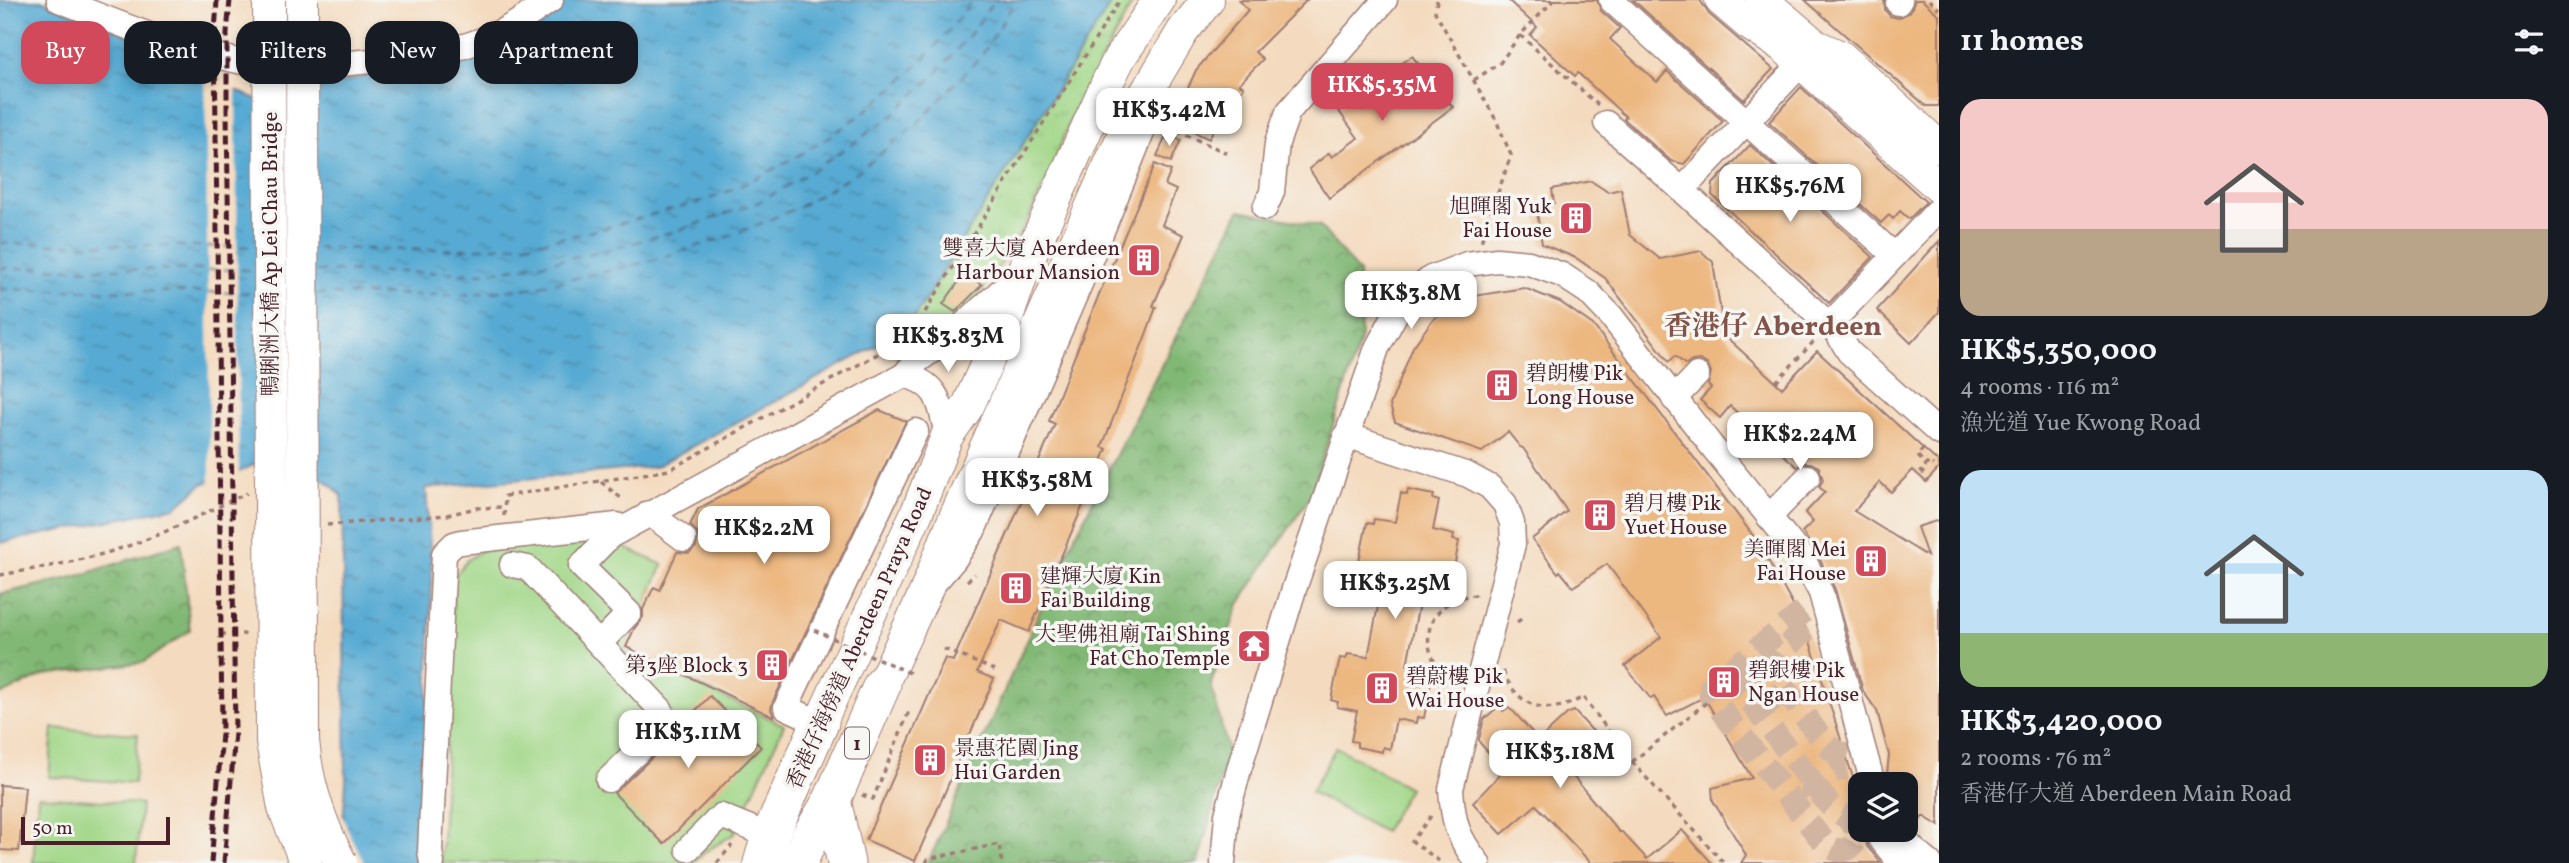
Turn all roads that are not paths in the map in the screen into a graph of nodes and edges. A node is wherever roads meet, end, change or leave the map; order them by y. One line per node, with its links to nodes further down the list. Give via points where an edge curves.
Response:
1 (59, 0): 4 (street, via 154,37 262,66 296,68 452,50 505,30)
2 (269, 0): 33 (main road, 鴨脷洲大橋 Ap Lei Chau Bridge, bridge)
3 (302, 0): 36 (main road, 鴨脷洲大橋 Ap Lei Chau Bridge, bridge)
4 (551, 0)
5 (1158, 0): 23 (main road, 香港仔海傍道 Aberdeen Praya Road, via 1114,69)
6 (1208, 0): 41 (main road, 香港仔海傍道 Aberdeen Praya Road, via 1167,56 1107,170 950,529)
7 (1385, 0): 20 (street, via 1288,112)
8 (1611, 0): 16 (street)
9 (1721, 0): 13 (main road)
10 (1745, 0): 13 (main road)
11 (1762, 0): 14 (main road, via 1816,46)
12 (1784, 0): 14 (street, via 1824,35)
13 (1793, 55): 16 (street); 18 (main road)
14 (1840, 57): 17 (main road)
15 (1604, 116): 19 (street)
16 (1745, 122): 19 (street); 22 (street)
17 (1935, 136)
18 (1939, 187)
19 (1682, 190): 24 (street)
20 (1265, 208)
21 (1939, 209): 22 (street)
22 (1894, 256): 24 (street)
23 (1023, 271): 25 (street); 31 (main road, 香港仔海傍道 Aberdeen Praya Road, via 968,406)
24 (1836, 336): 29 (street)
25 (904, 375): 31 (street, via 918,379 936,394); 35 (street)
26 (1697, 375): 27 (street)
27 (1674, 399): 30 (street, via 1600,302 1576,282 1529,263 1480,261 1431,278 1404,302 1377,348); 34 (street)
28 (916, 431): 42 (street, 香港仔海傍道 Aberdeen Praya Road, via 786,707)
29 (1939, 433)
30 (1346, 435): 55 (street, via 1239,769 1227,815); 56 (street, via 1468,475 1490,487 1505,504 1512,523 1513,544 1451,789 1461,843)
31 (947, 436): 42 (main road, 香港仔海傍道 Aberdeen Praya Road)
32 (1808, 477): 34 (street)
33 (271, 507): 36 (street); 50 (main road, 鴨脷洲大橋 Ap Lei Chau Bridge, bridge, via 275,763 284,808)
34 (1775, 511): 43 (street, via 1802,557 1812,610)
35 (649, 513): 37 (street); 38 (street)
36 (313, 516): 51 (main road, 鴨脷洲大橋 Ap Lei Chau Bridge, bridge, via 302,713 306,768 320,818)
37 (618, 528): 40 (street, via 581,566 629,613); 52 (street, via 461,542 444,554)
38 (684, 539)
39 (512, 565): 40 (street, via 528,568)
40 (600, 643): 44 (street, via 663,717 659,731)
41 (897, 680): 45 (highway, 香港仔海傍道 Aberdeen Praya Road / 1)
42 (820, 723): 49 (highway, 香港仔海傍道 Aberdeen Praya Road / 1)
43 (1859, 769)
44 (608, 780)
45 (832, 800): 53 (highway, 香港仔海傍道 Aberdeen Praya Road / 1); 54 (highway)
46 (1883, 842): 57 (street, via 1896,858)
47 (1907, 842): 57 (street)
48 (688, 849): 49 (street, via 721,816)
49 (754, 852)
50 (306, 863)
51 (341, 863)
52 (432, 863)
53 (798, 863)
54 (846, 863)
55 (1223, 863)
56 (1478, 863)
57 (1929, 863)

